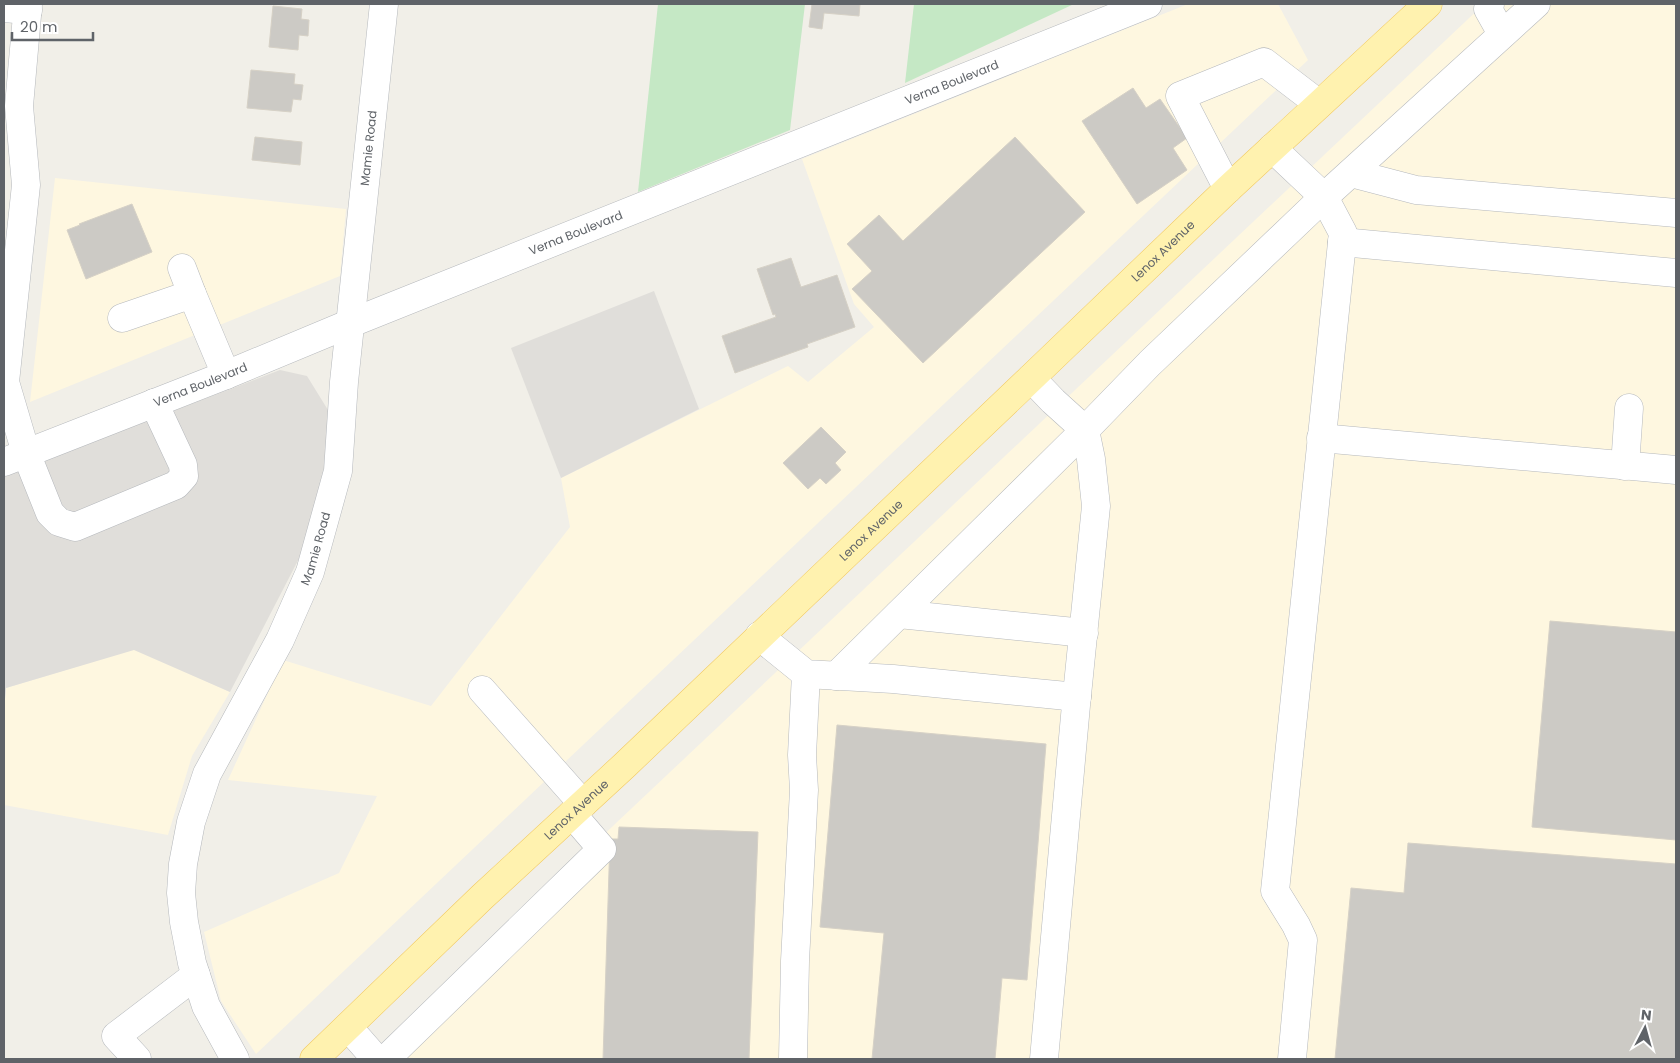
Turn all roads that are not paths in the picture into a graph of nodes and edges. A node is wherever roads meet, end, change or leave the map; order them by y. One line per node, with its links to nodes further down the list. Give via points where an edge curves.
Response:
1 (384, 4): 19 (street, Mamie Road)
2 (1148, 4): 19 (street, Verna Boulevard)
3 (1428, 4): 8 (main road, Lenox Avenue)
4 (1490, 4): 7 (street, via 1488,9)
5 (1536, 4): 7 (street)
6 (20, 7): 20 (street, via 19,106 26,185)
7 (1502, 34): 10 (street)
8 (1319, 104): 9 (main road, Lenox Avenue); 11 (street, via 1264,62 1180,96)
9 (1272, 148): 11 (main road, Lenox Avenue); 12 (street)
10 (1351, 173): 12 (street); 13 (street, via 1416,190)
11 (1228, 189): 22 (main road, Lenox Avenue)
12 (1324, 197): 14 (street, via 1343,233); 25 (street, via 1150,363)
13 (1676, 213)
14 (1342, 242): 16 (street); 26 (street)
15 (182, 268): 17 (street)
16 (1676, 273)
17 (192, 294): 18 (street); 21 (street)
18 (122, 318)
19 (350, 323): 21 (street, Verna Boulevard); 38 (street, Mamie Road, via 338,471 310,572 280,640 207,774 191,822 181,893)
20 (6, 349): 27 (street, via 5,382)
21 (226, 375): 23 (street, Verna Boulevard)
22 (1031, 378): 25 (street); 32 (main road, Lenox Avenue)
23 (154, 403): 27 (street, Verna Boulevard); 27 (street, via 183,465 184,476 176,485 75,527 59,522 50,513)
24 (1630, 408): 28 (street)
25 (1085, 430): 30 (street); 31 (street, via 1096,506)
26 (1321, 438): 28 (street); 47 (street, via 1275,890 1303,940)
27 (15, 458)
28 (1625, 466): 29 (street)
29 (1676, 470)
30 (899, 614): 31 (street); 34 (street)
31 (1084, 633): 36 (street)
32 (759, 636): 33 (street); 37 (main road, Lenox Avenue)
33 (806, 674): 34 (street); 45 (street)
34 (836, 676): 36 (street)
35 (482, 690): 37 (street)
36 (1077, 696): 46 (street)
37 (577, 809): 39 (main road, Lenox Avenue); 44 (street, via 602,849)
38 (196, 975): 40 (street, via 116,1036); 41 (street, Mamie Road, via 206,1006)
39 (348, 1027): 42 (main road, Lenox Avenue); 43 (street)
40 (137, 1059)
41 (235, 1059)
42 (314, 1059)
43 (376, 1059)
44 (386, 1059)
45 (793, 1059)
46 (1044, 1059)
47 (1292, 1059)

